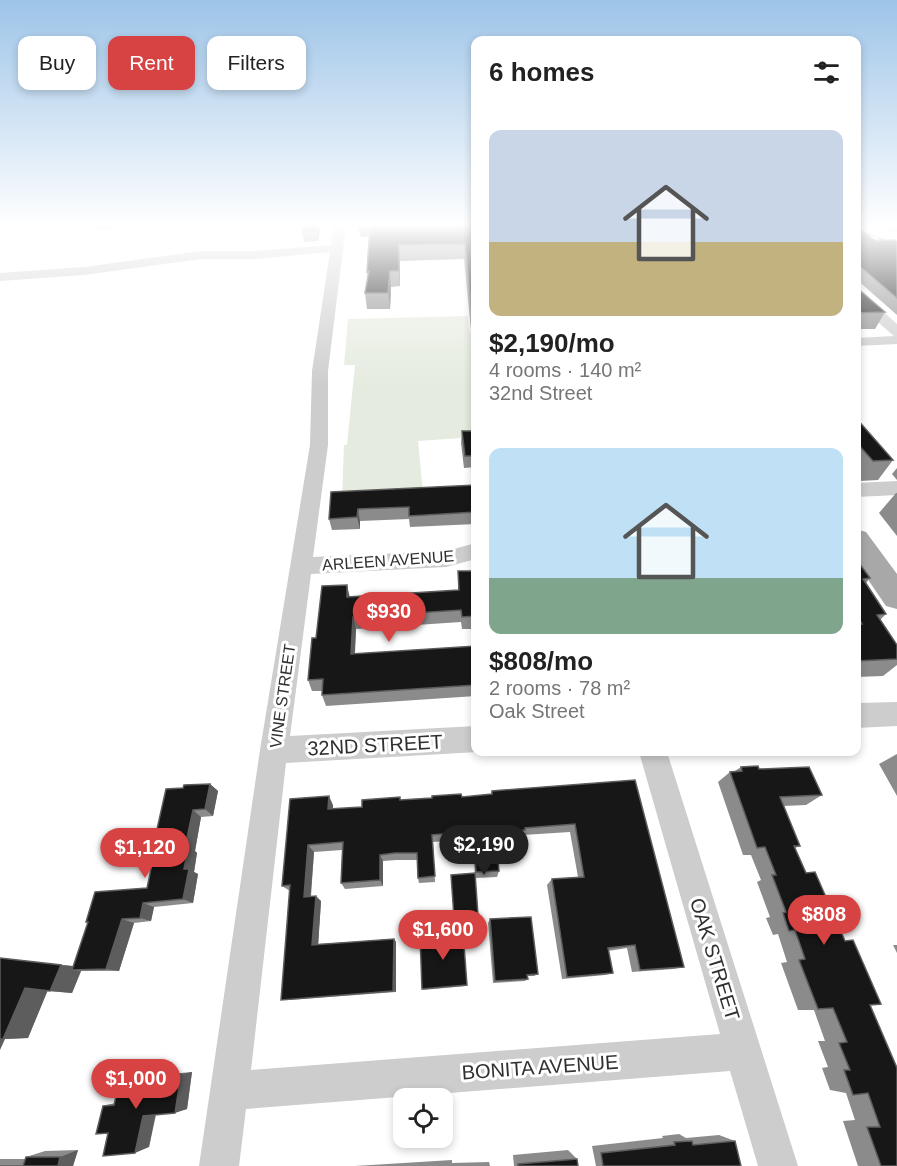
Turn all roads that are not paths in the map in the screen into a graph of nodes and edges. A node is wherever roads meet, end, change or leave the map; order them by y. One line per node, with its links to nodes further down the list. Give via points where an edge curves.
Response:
1 (332, 279): 10 (street, VINE STREET, via 320,371 319,445)
2 (861, 300): 3 (street)
3 (897, 332)
4 (897, 340): 5 (street)
5 (861, 342)
6 (897, 488): 7 (street)
7 (861, 490)
8 (861, 546): 11 (main road)
9 (471, 552): 10 (street, ARLEEN AVENUE, via 446,559)
10 (300, 566): 15 (street, VINE STREET)
11 (897, 597)
12 (897, 714): 13 (street)
13 (861, 716)
14 (471, 739): 15 (street, 32ND STREET)
15 (274, 750): 18 (street, VINE STREET)
16 (654, 756): 17 (street, OAK STREET)
17 (743, 1051): 18 (street, BONITA AVENUE); 20 (street, OAK STREET)
18 (228, 1091): 19 (street, VINE STREET)
19 (219, 1166)
20 (778, 1166)

